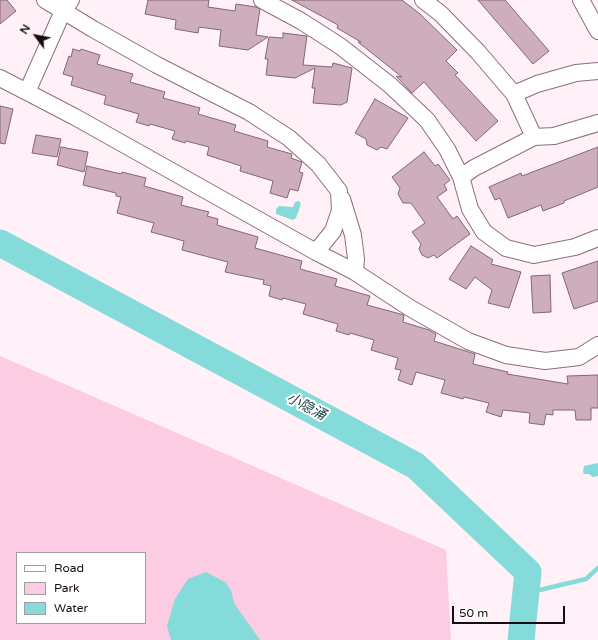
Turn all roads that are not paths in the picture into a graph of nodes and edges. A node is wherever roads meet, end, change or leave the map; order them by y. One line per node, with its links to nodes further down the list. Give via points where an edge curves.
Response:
1 (45, 0): 5 (street)
2 (262, 0): 13 (street, via 340,46 390,85 427,120 447,149)
3 (423, 0): 10 (street, via 478,52)
4 (581, 0): 6 (street)
5 (67, 5): 9 (street); 14 (street, via 93,29 249,112 289,138 318,164)
6 (598, 31)
7 (598, 71): 10 (street, via 576,73 536,84)
8 (0, 78): 9 (street)
9 (28, 92): 16 (street)
10 (514, 94): 12 (street)
11 (598, 122): 12 (street, via 554,136)
12 (534, 136): 13 (street)
13 (461, 176): 15 (street, via 470,209 484,232 506,248 534,255 575,247)
14 (339, 192): 16 (street, via 340,210 333,231); 17 (street, via 353,235)
15 (598, 238)
16 (316, 252): 17 (street)
17 (355, 272): 18 (street, via 410,308 468,341 506,355 544,361 579,357)
18 (598, 345)

